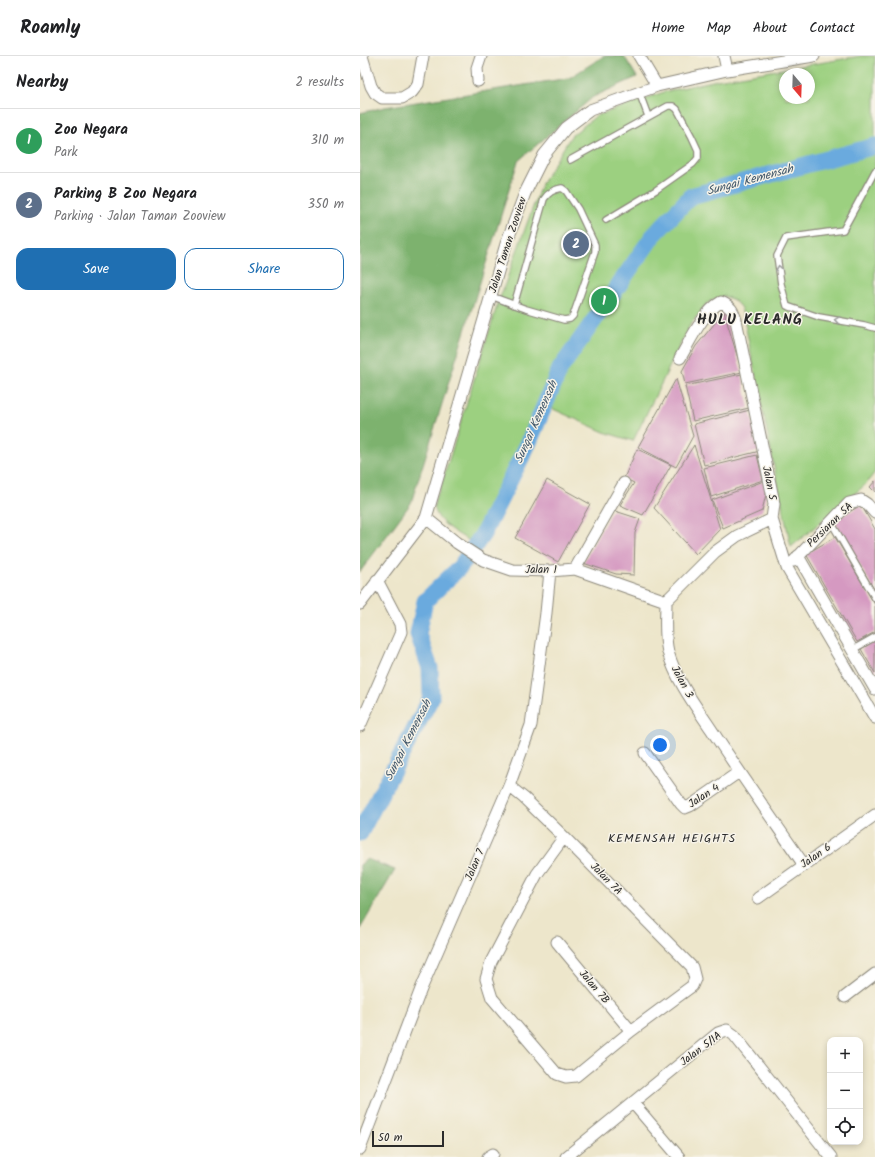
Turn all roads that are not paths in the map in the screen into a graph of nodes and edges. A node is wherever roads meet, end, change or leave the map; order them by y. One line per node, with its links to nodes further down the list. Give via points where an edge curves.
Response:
1 (362, 56): 2 (street, via 375,94 382,98 402,98 412,92 418,84)
2 (423, 56)
3 (481, 56): 8 (street, via 477,68)
4 (639, 56): 9 (street)
5 (724, 56): 7 (street)
6 (814, 56): 7 (street, Jalan Taman Zooview)
7 (728, 70): 9 (street, Jalan Taman Zooview)
8 (478, 81)
9 (657, 86): 10 (street, Jalan Taman Zooview)
10 (639, 92): 11 (lane); 15 (street, Jalan Taman Zooview, via 590,110 566,128 544,155 525,193 506,244)
11 (648, 116): 12 (lane); 14 (lane, via 673,106 692,137 698,150 698,158 656,190)
12 (570, 160)
13 (875, 171): 17 (lane, one-way to 13, via 819,317 787,306 777,256 786,238 843,230)
14 (606, 220)
15 (491, 296): 16 (lane); 21 (street, Jalan Taman Zooview)
16 (514, 305): 16 (lane, via 564,320 573,316 595,252 595,245 578,209 562,188 548,192 544,199)
17 (875, 328)
18 (680, 358): 22 (street, Jalan 5, via 705,317 721,302 728,305 736,320 772,493)
19 (624, 483): 26 (street)
20 (875, 514): 23 (street, Persiaran 5A, via 861,500 855,501 849,503)
21 (426, 518): 27 (street, Jalan 1, via 456,543 483,560 512,570); 28 (street, Jalan Taman Zooview)
22 (772, 519): 25 (street, Jalan 5); 30 (street, via 737,536 715,552)
23 (831, 522): 24 (street, Persiaran 5A); 29 (lane)
24 (798, 556): 25 (street, Persiaran 5A); 33 (street)
25 (787, 568): 35 (street, Jalan 5)
26 (575, 569): 27 (street, Jalan 1); 30 (street, Jalan 1)
27 (550, 571): 39 (street, Jalan 7, via 531,725)
28 (377, 580): 31 (street, Jalan Taman Zooview); 36 (street, via 400,624 401,632)
29 (875, 598)
30 (666, 601): 38 (street, Jalan 3, via 665,636 668,653 687,693)
31 (360, 604)
32 (875, 637): 33 (lane)
33 (852, 650): 34 (street)
34 (875, 689)
35 (875, 718)
36 (360, 726)
37 (645, 753): 38 (street, Jalan 4, via 685,808)
38 (739, 772): 42 (street, Jalan 3)
39 (509, 786): 41 (street, Jalan 7A); 49 (street, Jalan 7, via 421,989)
40 (875, 815): 42 (street, Jalan 6)
41 (564, 837): 47 (street, Jalan 7A, via 692,968 695,979 692,986); 47 (street, via 537,874 491,962 486,979 492,998 557,1074 566,1077 576,1076)
42 (804, 865): 43 (street, Jalan 6)
43 (758, 898)
44 (556, 942): 47 (street, Jalan 7B)
45 (875, 974): 46 (street)
46 (844, 997)
47 (631, 1032)
48 (633, 1103): 50 (street, Jalan 5/1A); 51 (street); 52 (street, Jalan 5/1A, via 718,1033 727,1030 734,1034)
49 (360, 1149)
50 (566, 1157)
51 (679, 1157)
52 (831, 1157)

